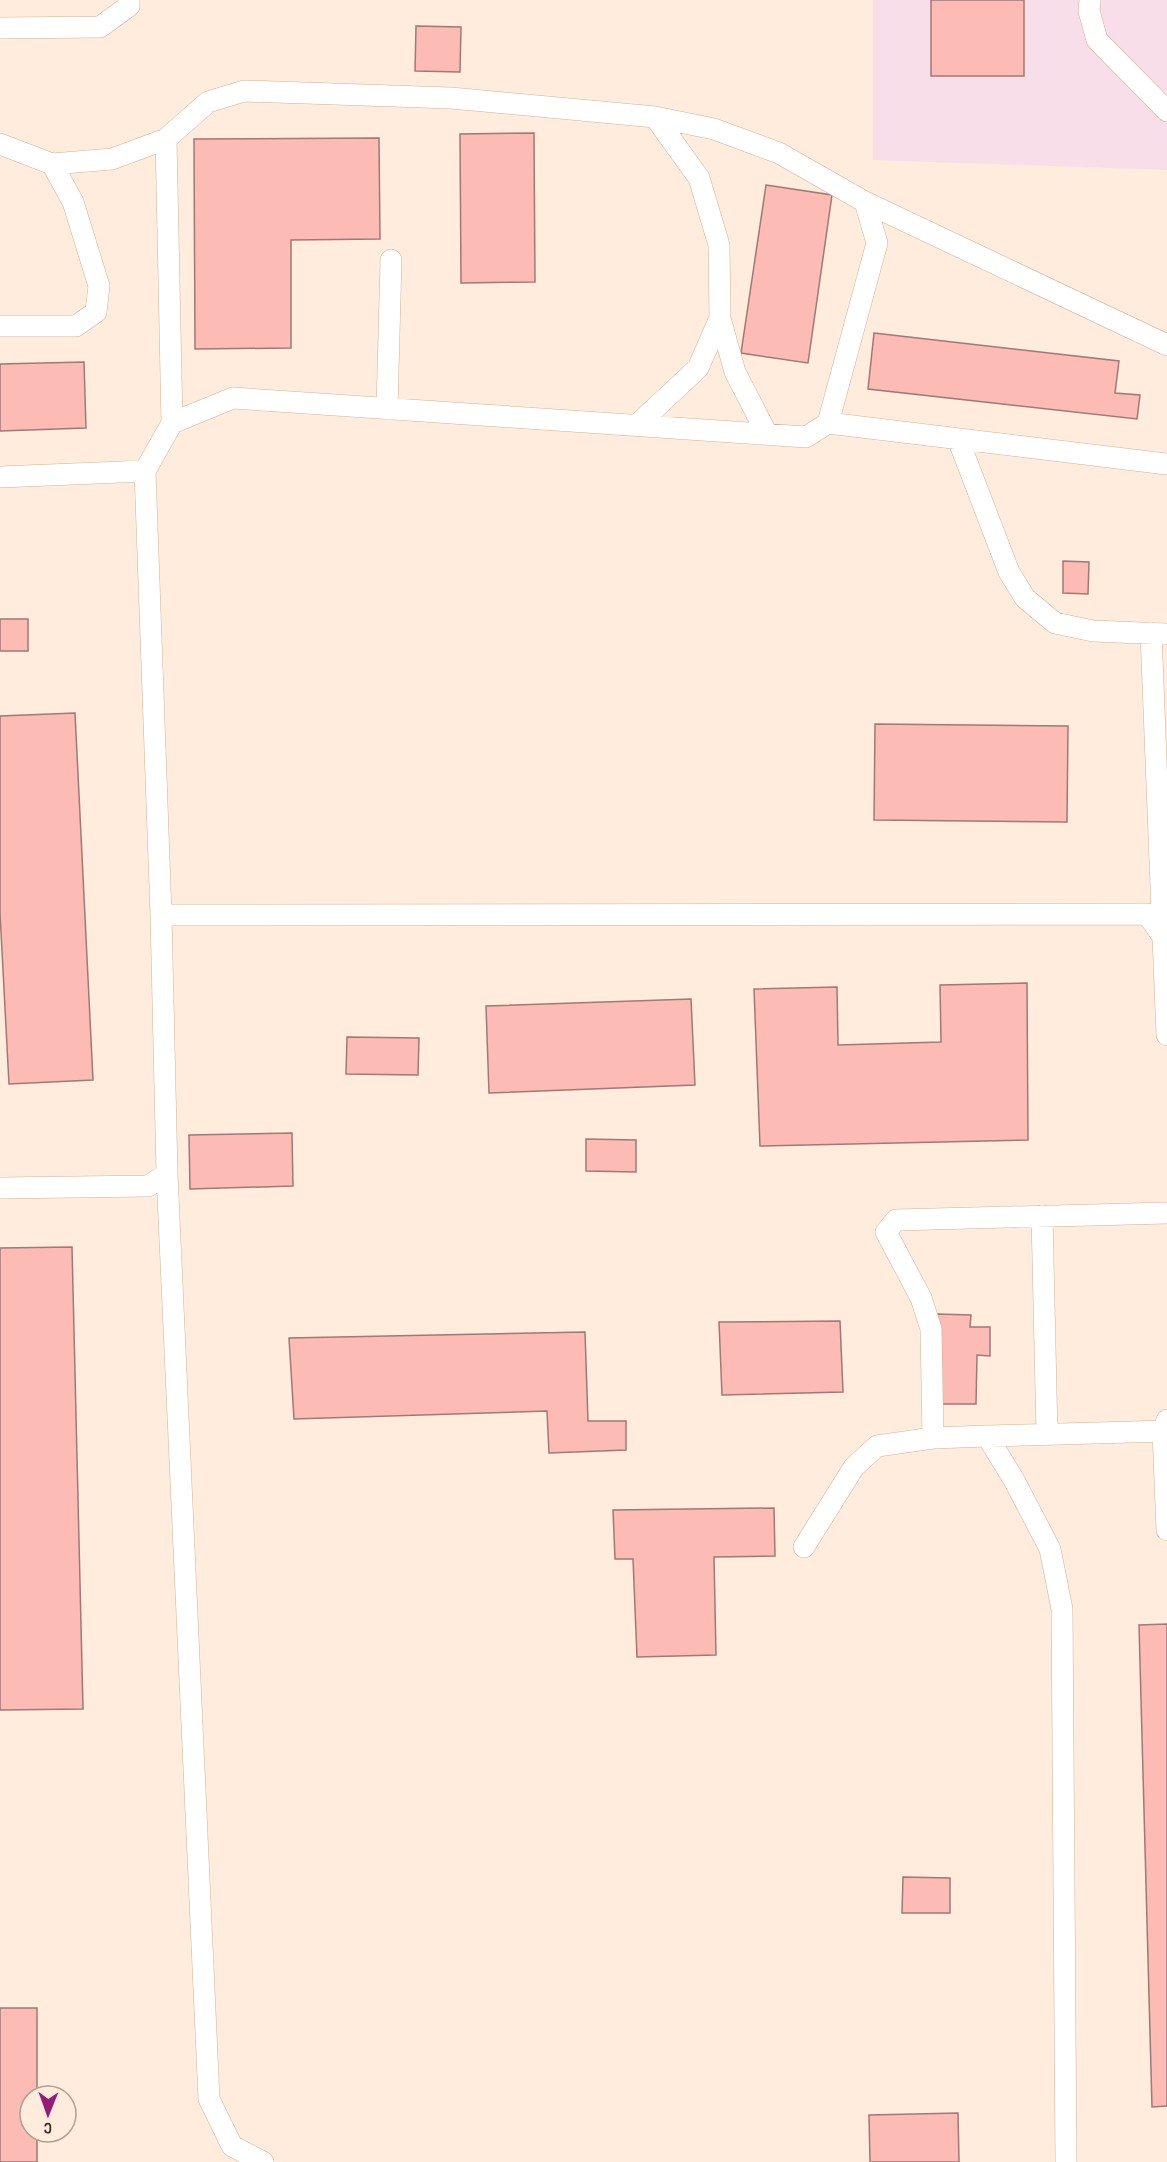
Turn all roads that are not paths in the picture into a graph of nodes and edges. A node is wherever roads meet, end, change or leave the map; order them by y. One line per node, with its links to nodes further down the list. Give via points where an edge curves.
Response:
1 (129, 0): 3 (lane, via 129,6 100,27)
2 (1090, 0): 4 (lane, via 1097,40)
3 (0, 28)
4 (1167, 111)
5 (655, 117): 6 (lane, via 451,98 244,91 208,102); 9 (lane, via 714,129 779,153); 11 (lane, via 699,178 719,245)
6 (166, 139): 8 (lane, via 112,159); 15 (lane)
7 (0, 144): 8 (lane)
8 (52, 164): 12 (lane, via 73,202 99,286 96,312 76,326)
9 (865, 202): 13 (lane); 16 (lane, via 877,243)
10 (391, 260): 14 (lane)
11 (720, 318): 17 (lane, via 698,368); 18 (lane, via 735,372)
12 (0, 326)
13 (1167, 345)
14 (387, 409): 15 (lane, via 232,399); 17 (lane)
15 (172, 423): 21 (lane)
16 (828, 423): 18 (lane, via 806,436); 19 (lane)
17 (637, 425): 18 (lane)
18 (767, 434)
19 (958, 439): 20 (lane); 23 (lane, via 1009,572 1025,598 1055,623 1093,631)
20 (1167, 464)
21 (146, 471): 22 (lane); 24 (lane)
22 (0, 477)
23 (1159, 633): 25 (lane)
24 (161, 915): 25 (lane, via 1147,914); 27 (lane)
25 (1163, 937): 26 (lane)
26 (1167, 1035)
27 (166, 1174): 28 (lane, via 148,1186); 37 (lane, via 209,2099 232,2146)
28 (0, 1188)
29 (1167, 1213): 30 (lane)
30 (1042, 1216): 32 (lane); 34 (lane, via 896,1220 886,1232 921,1298 931,1329)
31 (1166, 1427): 32 (lane); 35 (lane)
32 (1047, 1434): 33 (lane)
33 (987, 1436): 34 (lane); 38 (lane, via 1050,1549 1062,1610)
34 (933, 1438): 36 (lane, via 877,1446 854,1467)
35 (1167, 1530)
36 (804, 1547)
37 (263, 2162)
38 (1066, 2162)

